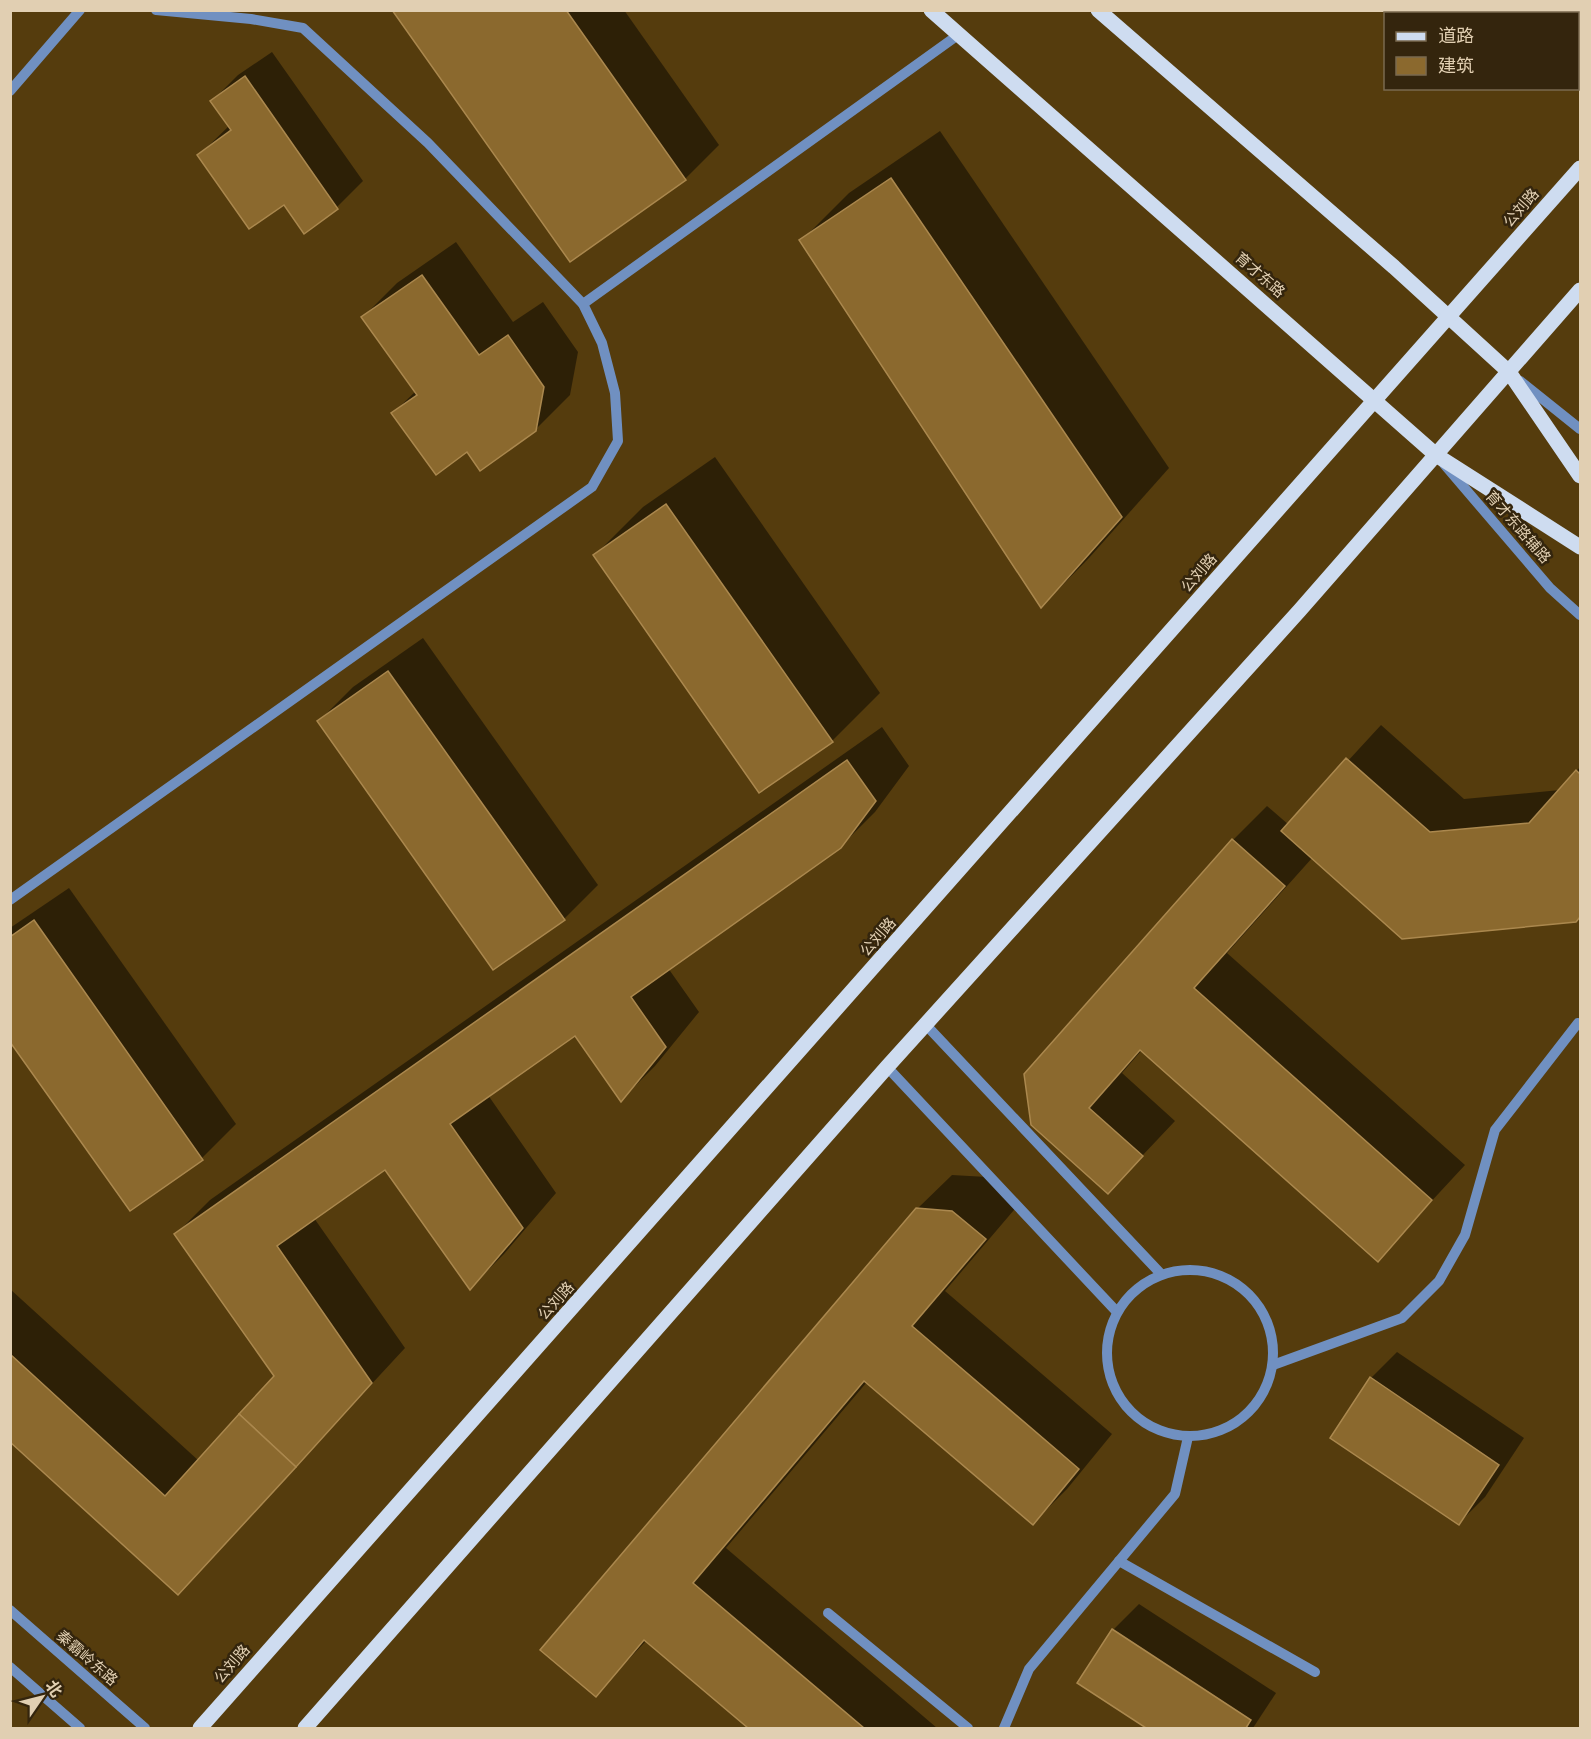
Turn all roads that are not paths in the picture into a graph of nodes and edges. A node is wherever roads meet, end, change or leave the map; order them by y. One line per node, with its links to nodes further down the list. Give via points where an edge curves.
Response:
1 (80, 10): 6 (street)
2 (156, 10): 9 (street, via 303,28 428,143)
3 (931, 10): 5 (main road, 育才东路)
4 (1098, 10): 10 (main road)
5 (958, 35): 9 (street); 12 (main road, 育才东路)
6 (10, 92)
7 (1581, 168): 10 (main road, 公刘路)
8 (1581, 290): 11 (main road)
9 (583, 304): 18 (street, via 602,343 613,383 618,441 592,487)
10 (1449, 317): 11 (main road); 12 (main road, 公刘路)
11 (1509, 372): 13 (street); 14 (main road); 15 (main road)
12 (1375, 401): 14 (main road, 育才东路); 33 (main road, 公刘路)
13 (1581, 429)
14 (1436, 455): 16 (main road, 育才东路); 17 (street, 育才东路辅路, via 1551,588); 20 (main road)
15 (1581, 476)
16 (1581, 547)
17 (1581, 615)
18 (10, 900)
19 (1578, 1023): 24 (street, via 1495,1130 1465,1235 1439,1281 1401,1318)
20 (926, 1025): 21 (main road); 22 (street)
21 (887, 1067): 23 (street); 34 (main road)
22 (1161, 1274): 23 (street, via 1143,1282); 24 (street, via 1190,1269 1218,1274 1243,1288 1261,1310 1272,1337)
23 (1117, 1312): 25 (street, via 1107,1339 1107,1367 1117,1395 1135,1416 1160,1431)
24 (1273, 1365): 25 (street, via 1266,1389 1252,1409 1227,1428)
25 (1188, 1437): 26 (street, via 1175,1494)
26 (1119, 1561): 30 (street); 36 (street, via 1029,1668)
27 (10, 1610): 32 (street, 秦霸岭东路)
28 (828, 1613): 35 (street)
29 (10, 1667): 31 (street)
30 (1315, 1672)
31 (80, 1728)
32 (145, 1728)
33 (200, 1728)
34 (305, 1728)
35 (968, 1728)
36 (1004, 1728)

